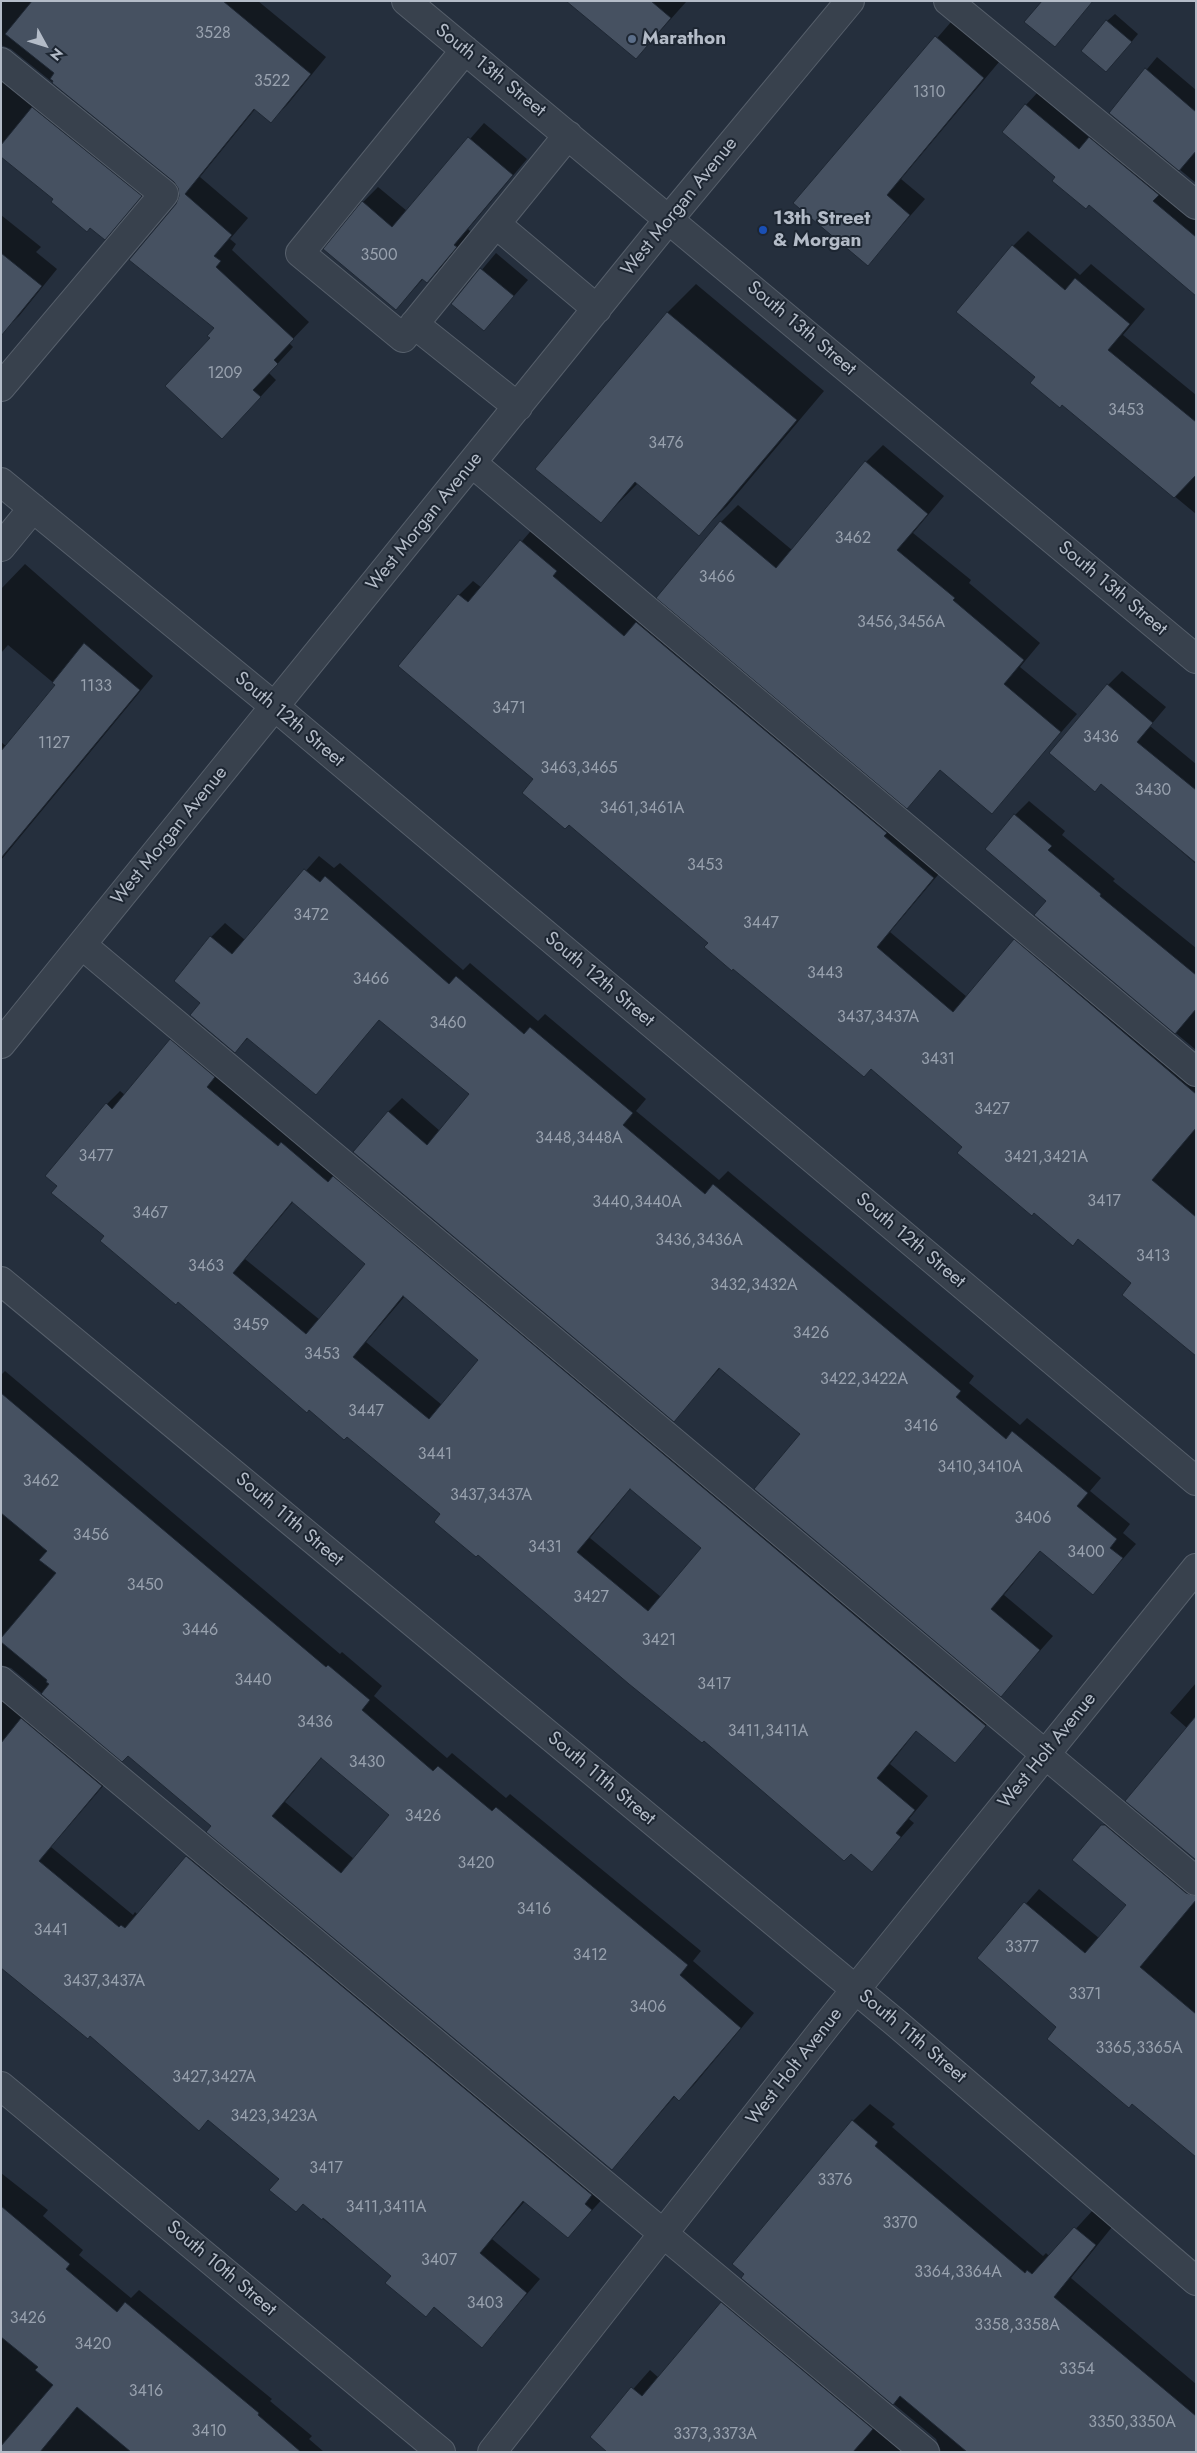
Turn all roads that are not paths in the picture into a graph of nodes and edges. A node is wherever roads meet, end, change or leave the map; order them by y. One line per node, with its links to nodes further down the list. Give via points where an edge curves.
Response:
1 (406, 1): 4 (street, South 13th Street)
2 (850, 1): 8 (street, West Morgan Avenue)
3 (948, 1): 7 (street)
4 (465, 50): 6 (street, South 13th Street); 11 (street, via 300,252 403,338)
5 (1, 62): 12 (street, via 164,194)
6 (568, 135): 8 (street, South 13th Street); 9 (street)
7 (1196, 205)
8 (669, 219): 10 (street, West Morgan Avenue); 18 (street, South 13th Street)
9 (496, 224): 10 (street); 11 (street)
10 (597, 309): 13 (street, West Morgan Avenue)
11 (414, 324): 13 (street)
12 (1, 387)
13 (518, 407): 14 (street, West Morgan Avenue)
14 (472, 463): 19 (street, West Morgan Avenue); 22 (street)
15 (1, 482): 16 (street, South 12th Street)
16 (33, 508): 17 (street); 19 (street, South 12th Street)
17 (1, 547)
18 (1196, 659)
19 (274, 706): 20 (street, West Morgan Avenue); 24 (street, South 12th Street)
20 (82, 945): 21 (street, West Morgan Avenue); 27 (street)
21 (1, 1044)
22 (1196, 1072)
23 (1, 1281): 29 (street, South 11th Street)
24 (1196, 1481)
25 (1196, 1568): 27 (street, West Holt Avenue)
26 (1, 1680): 31 (street)
27 (1045, 1755): 28 (street); 29 (street, West Holt Avenue)
28 (1196, 1881)
29 (856, 1990): 31 (street, West Holt Avenue); 32 (street, South 11th Street)
30 (1, 2086): 33 (street, South 10th Street)
31 (664, 2234): 34 (street, West Holt Avenue); 35 (street)
32 (1196, 2281)
33 (441, 2452)
34 (492, 2452)
35 (925, 2452)

